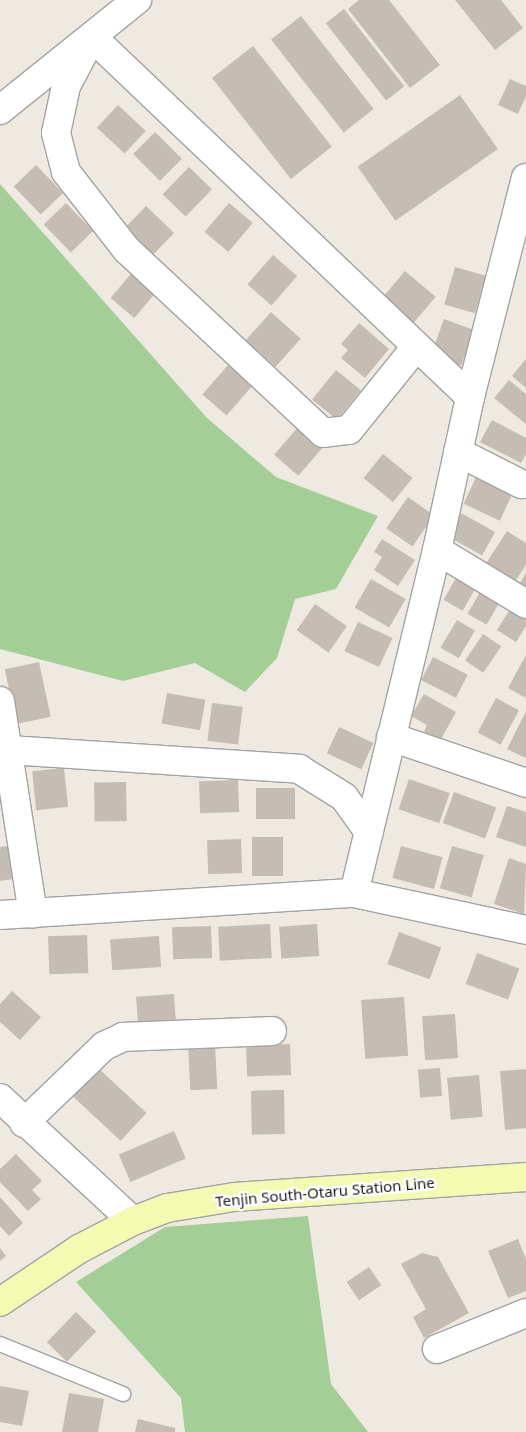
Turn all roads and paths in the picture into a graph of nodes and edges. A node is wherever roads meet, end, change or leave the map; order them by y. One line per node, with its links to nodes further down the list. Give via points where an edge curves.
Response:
1 (137, 0): 2 (street)
2 (92, 37): 3 (street); 5 (street); 5 (street, via 66,86 56,133 66,172 127,250 323,433 349,430)
3 (0, 110)
4 (526, 178): 6 (street)
5 (416, 347): 6 (street)
6 (470, 397): 7 (street)
7 (458, 452): 8 (street); 9 (street)
8 (521, 484)
9 (437, 550): 10 (street); 12 (street)
10 (526, 604)
11 (0, 701): 13 (street)
12 (391, 737): 14 (street); 15 (street)
13 (9, 750): 15 (street, via 299,769 344,797); 17 (street)
14 (526, 782)
15 (369, 832): 16 (street)
16 (354, 893): 17 (street); 19 (street)
17 (33, 913): 18 (street)
18 (0, 915)
19 (526, 930)
20 (272, 1031): 22 (street, via 123,1037 104,1046)
21 (0, 1098): 22 (street)
22 (24, 1122): 24 (street)
23 (526, 1177): 24 (main road, Tenjin South-Otaru Station Line, via 234,1197 167,1208)
24 (133, 1221): 25 (main road, Tenjin South-Otaru Station Line, via 79,1249)
25 (0, 1302)
26 (526, 1313): 28 (street)
27 (0, 1344): 29 (lane)
28 (437, 1349)
29 (124, 1394)

